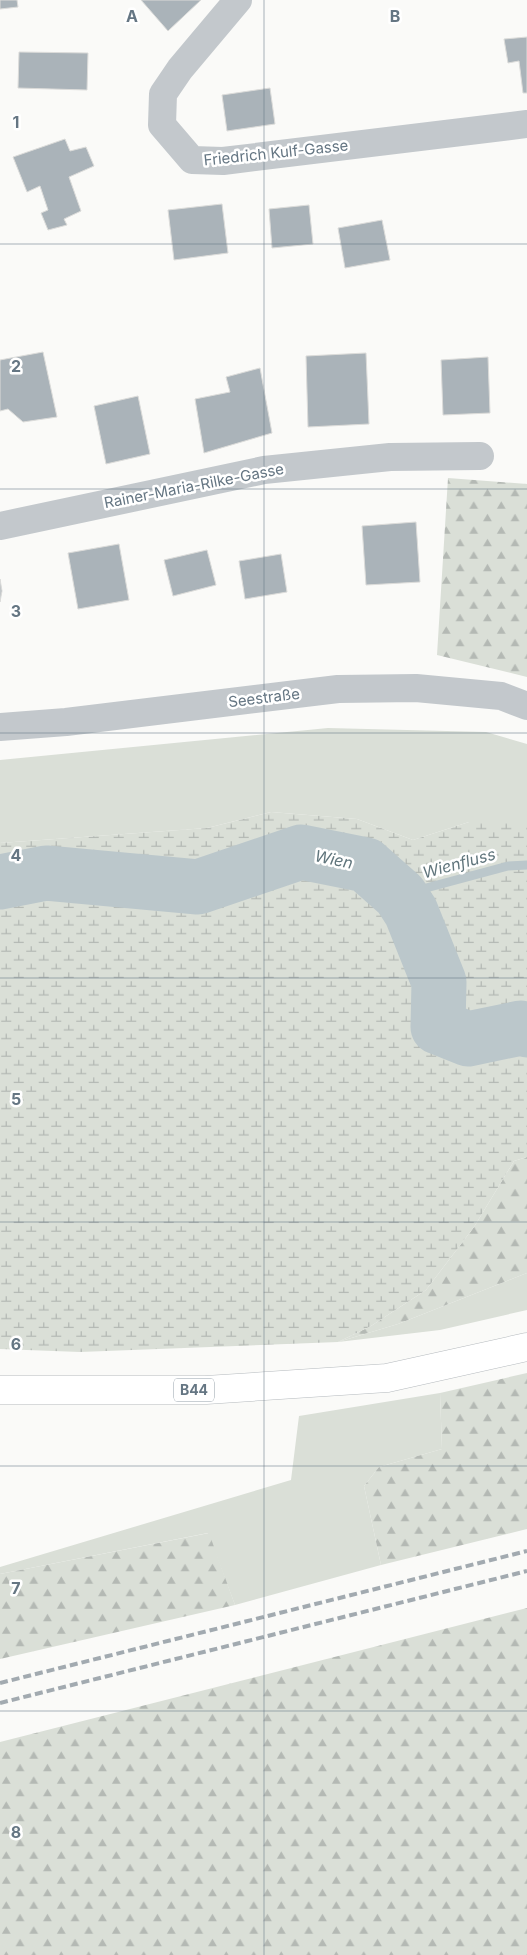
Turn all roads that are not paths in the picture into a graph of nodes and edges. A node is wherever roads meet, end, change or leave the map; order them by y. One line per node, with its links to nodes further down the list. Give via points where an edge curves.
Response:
1 (238, 0): 2 (street, Friedrich Kulf-Gasse, via 163,94 162,125 192,160 223,161)
2 (527, 124)
3 (480, 456): 4 (street, Rainer-Maria-Rilke-Gasse, via 390,457 264,470)
4 (0, 526)
5 (527, 706): 6 (street, Seestraße, via 502,696 416,688 338,689)
6 (0, 727)
7 (527, 1346): 8 (main road, B44, via 388,1378 206,1390)
8 (0, 1390)

